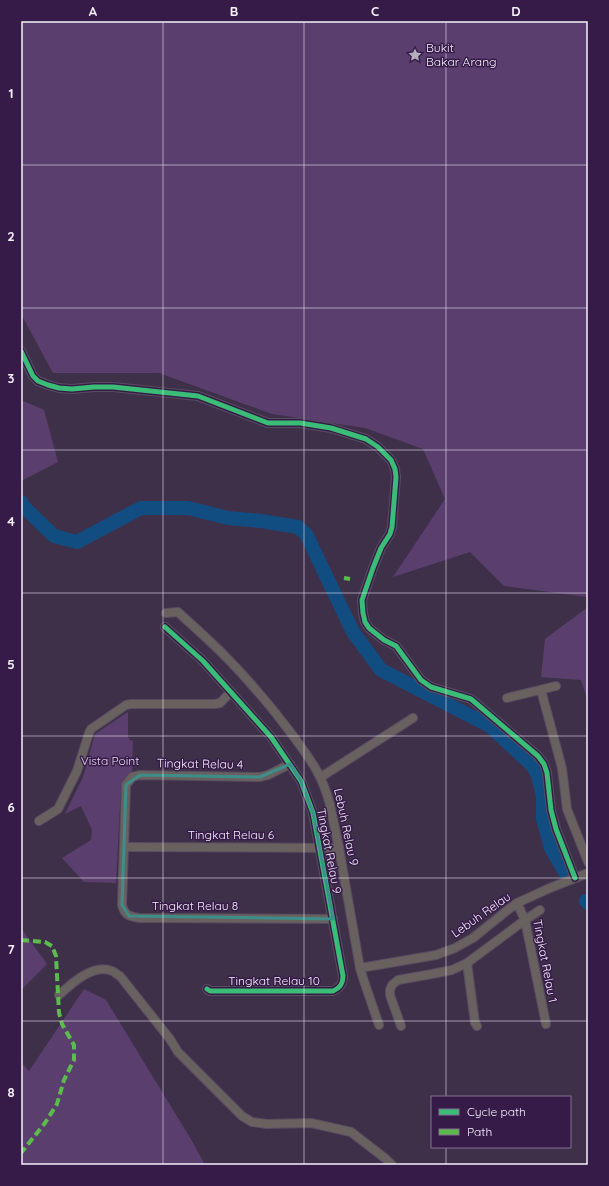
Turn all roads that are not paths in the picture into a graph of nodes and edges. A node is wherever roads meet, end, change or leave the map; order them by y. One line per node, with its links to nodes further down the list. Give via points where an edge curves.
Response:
1 (21, 351): 17 (street, via 38,381 59,388 113,388 198,396 268,423 300,423 331,428 366,439 378,447 391,460 396,477 392,527 362,600 365,622 384,640 396,646 421,680 431,687 471,699 538,756 547,773 550,810)
2 (166, 613): 10 (street, Lebuh Relau 9, via 178,612 224,654 271,707)
3 (165, 627): 6 (street, Tingkat Relau 9, via 203,661)
4 (556, 686): 5 (street)
5 (541, 690): 7 (street); 15 (street, via 562,768 567,809)
6 (232, 692): 9 (street, Tingkat Relau 9, via 271,737); 11 (street, via 220,703 215,704 126,705 91,729 77,771 58,808)
7 (507, 698)
8 (412, 718): 10 (street)
9 (290, 764): 12 (street, Tingkat Relau 4, via 260,777 140,774 132,777 126,785); 13 (street, Tingkat Relau 9, via 301,781 313,813)
10 (321, 776): 14 (street, Lebuh Relau 9)
11 (39, 821)
12 (124, 847): 13 (street, Tingkat Relau 6); 20 (street, Tingkat Relau 8, via 122,905 124,912 129,916)
13 (320, 848): 14 (street, Tingkat Relau 6); 20 (street, Tingkat Relau 9)
14 (339, 848): 23 (street, Lebuh Relau 9)
15 (588, 862)
16 (588, 873): 17 (street, Lebuh Relau)
17 (575, 878): 18 (street, Lebuh Relau)
18 (517, 903): 21 (street, Tingkat Relau 1); 23 (street, Lebuh Relau, via 473,938 455,948 436,955)
19 (540, 910): 21 (street)
20 (333, 919): 24 (street, Tingkat Relau 9, via 343,976)
21 (525, 920): 22 (street); 27 (street, Tingkat Relau 1)
22 (466, 964): 29 (street, via 452,970 398,980 392,985 390,995); 30 (street)
23 (360, 968): 28 (street, Lebuh Relau 9)
24 (340, 986): 25 (street, Tingkat Relau 10, via 333,991)
25 (206, 989)
26 (59, 995): 31 (street, via 78,978 90,972 102,969 112,971 120,976 178,1052 242,1116 252,1122 311,1123 351,1132)
27 (546, 1024)
28 (379, 1025)
29 (400, 1026)
30 (477, 1026)
31 (392, 1165)

